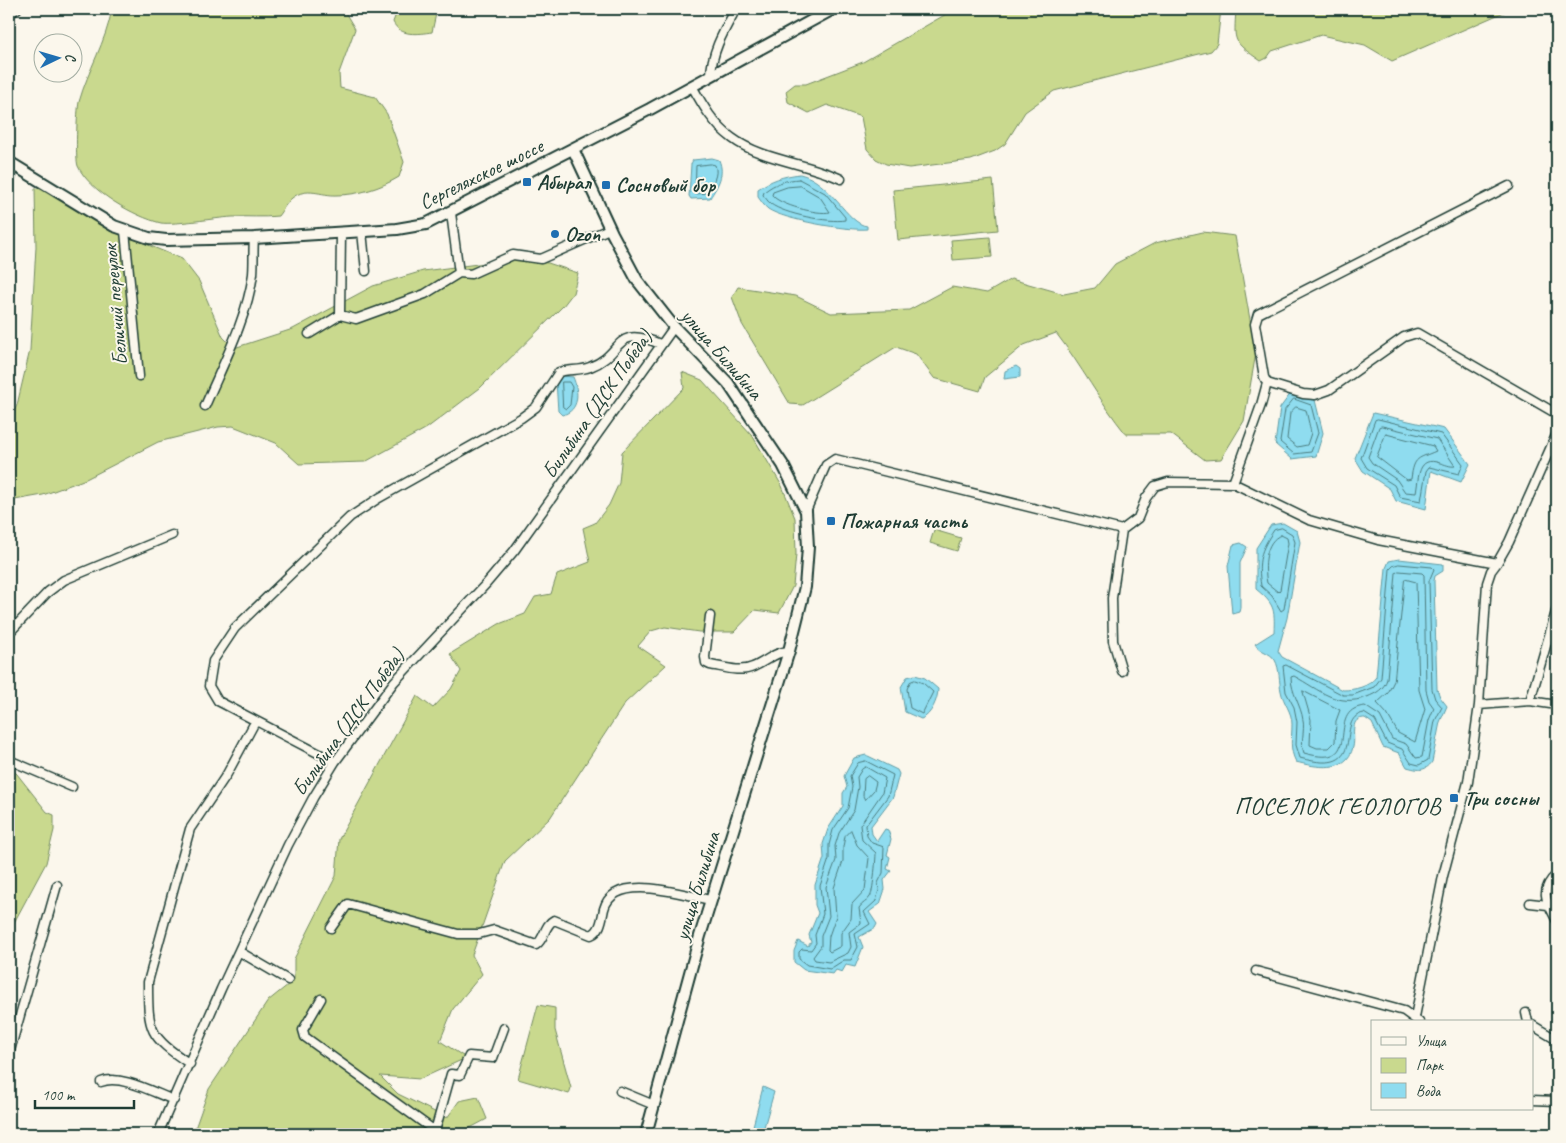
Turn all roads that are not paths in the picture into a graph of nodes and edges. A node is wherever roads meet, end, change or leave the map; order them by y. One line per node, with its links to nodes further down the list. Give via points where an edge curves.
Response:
1 (17, 9): 4 (street)
2 (736, 9): 5 (street, via 715,51)
3 (833, 9): 5 (main road, Сергеляхское шоссе)
4 (9, 14)
5 (711, 76): 6 (main road, Сергеляхское шоссе)
6 (692, 86): 7 (main road, Сергеляхское шоссе); 9 (street, via 707,112 732,139)
7 (573, 149): 12 (main road, Сергеляхское шоссе); 13 (main road, улица Билибина)
8 (11, 164): 11 (street); 14 (main road, Сергеляхское шоссе)
9 (841, 179)
10 (1508, 186): 25 (street, via 1258,314 1255,324)
11 (9, 190)
12 (451, 213): 15 (main road, Сергеляхское шоссе, via 426,224); 19 (street)
13 (610, 229): 19 (street, via 541,259 513,255 471,274); 21 (main road, улица Билибина, via 637,280)
14 (125, 231): 17 (main road, Сергеляхское шоссе, via 166,240); 24 (street, Беличий переулок)
15 (362, 231): 16 (main road, Сергеляхское шоссе); 18 (street)
16 (341, 233): 17 (main road, Сергеляхское шоссе); 20 (street)
17 (254, 238): 26 (street, via 250,290)
18 (366, 271)
19 (459, 273): 20 (street, via 425,294 356,318)
20 (340, 315): 22 (street)
21 (674, 327): 23 (street, Билибина (ДСК Победа)); 30 (main road, улица Билибина, via 728,383 783,465)
22 (309, 334)
23 (660, 344): 42 (street, via 634,336 626,338 589,368 558,372 536,407 521,418 379,498 350,517 320,544 235,628 213,661 209,686 212,693 218,701); 44 (street, Билибина (ДСК Победа), via 514,551 394,682)
24 (139, 376)
25 (1267, 383): 27 (street, via 1315,395 1329,390 1404,337 1417,333); 29 (street)
26 (205, 406)
27 (1557, 414)
28 (1557, 433): 33 (street, via 1510,542)
29 (1233, 483): 31 (street, via 1168,482 1156,486 1146,498 1138,518); 33 (street, via 1309,520 1378,540)
30 (806, 511): 31 (street, via 826,465 835,459); 37 (main road, улица Билибина, via 808,547 804,587)
31 (1122, 530): 38 (street, via 1112,598 1113,641)
32 (172, 535): 36 (street, via 64,580 48,592)
33 (1497, 563): 40 (street, via 1487,583)
34 (1557, 608): 39 (street)
35 (710, 616): 37 (street, via 705,657 710,665 742,670 752,668 778,652)
36 (9, 634)
37 (788, 651): 48 (main road, улица Билибина)
38 (1122, 671)
39 (1530, 700): 40 (street); 41 (street)
40 (1479, 705): 57 (street, via 1468,782 1443,876)
41 (1557, 705)
42 (255, 722): 44 (street); 62 (street, via 227,774 190,829 148,982 148,1006 155,1037)
43 (9, 760): 45 (street)
44 (335, 762): 53 (street, Билибина (ДСК Победа), via 288,845)
45 (72, 788)
46 (1557, 874): 50 (street, via 1545,891)
47 (57, 885): 61 (street)
48 (711, 900): 52 (street, via 637,886 621,889 606,903 595,934 554,920 536,945 494,930 458,934 348,904); 68 (main road, улица Билибина)
49 (1530, 903): 50 (street)
50 (1548, 905): 51 (street)
51 (1557, 921)
52 (331, 928)
53 (240, 952): 55 (street); 62 (street, Билибина (ДСК Победа))
54 (1256, 971): 57 (street, via 1404,1011)
55 (288, 980)
56 (321, 999): 69 (street, via 303,1030 306,1037)
57 (1417, 1020)
58 (1534, 1026): 60 (street)
59 (504, 1028): 69 (street, via 493,1058 469,1056 460,1075 451,1074)
60 (1557, 1040)
61 (9, 1054)
62 (190, 1064): 65 (street, Билибина (ДСК Победа))
63 (101, 1082): 65 (street, via 119,1079)
64 (620, 1091): 68 (street)
65 (174, 1100): 70 (street, Билибина (ДСК Победа))
66 (1534, 1100): 67 (street)
67 (1557, 1101)
68 (654, 1105): 71 (main road, улица Билибина)
69 (437, 1133)
70 (158, 1134)
71 (646, 1134)

